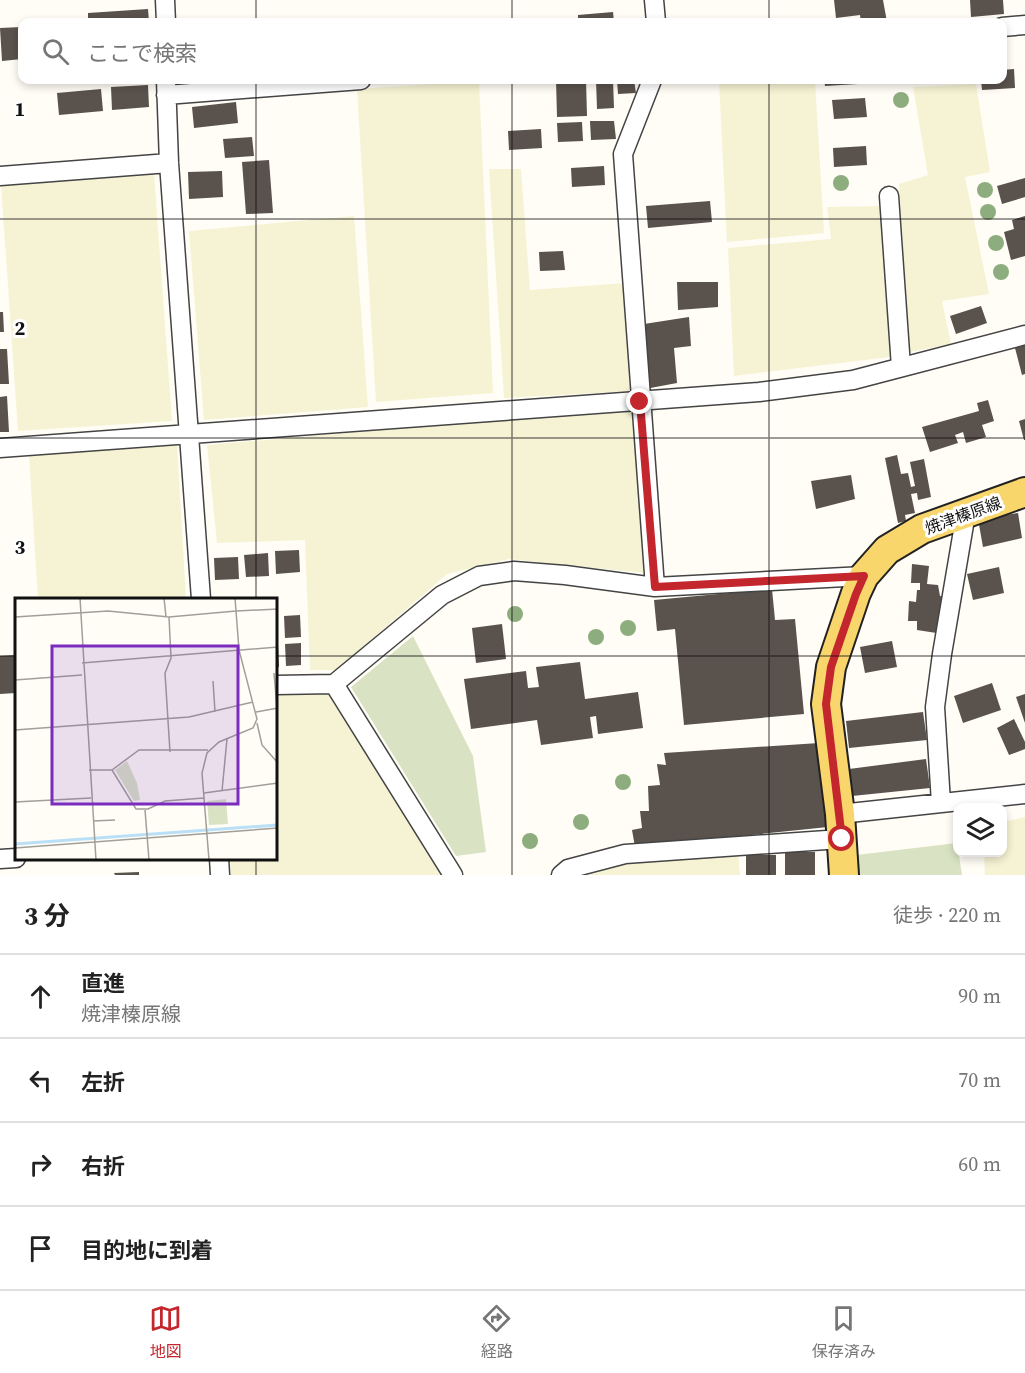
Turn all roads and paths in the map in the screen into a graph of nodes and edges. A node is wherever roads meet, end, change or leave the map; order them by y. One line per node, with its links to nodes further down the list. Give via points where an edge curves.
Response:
1 (165, 0): 3 (street)
2 (654, 0): 4 (street)
3 (166, 18)
4 (656, 18)
5 (1025, 25): 6 (street)
6 (1007, 27)
7 (250, 84): 9 (street)
8 (650, 84): 15 (street, via 623,153)
9 (166, 87): 10 (street)
10 (168, 163): 11 (street); 16 (street)
11 (0, 176)
12 (889, 196): 14 (street)
13 (1025, 335): 14 (street)
14 (900, 367): 15 (street, via 853,380)
15 (640, 402): 16 (street); 21 (street)
16 (188, 434): 17 (street); 22 (street)
17 (0, 448)
18 (1025, 492): 19 (main road, 焼津榛原線)
19 (966, 513): 20 (main road, 焼津榛原線, via 922,529 887,550); 26 (street, via 935,707)
20 (864, 576): 21 (street); 27 (main road, 焼津榛原線, via 831,667 826,704)
21 (655, 587): 23 (street, via 514,571 479,576 442,595)
22 (201, 598)
23 (334, 684): 24 (street); 32 (street)
24 (278, 686)
25 (1025, 794): 26 (street)
26 (941, 803): 27 (street)
27 (841, 826): 33 (street, via 625,854 568,869); 34 (main road, 焼津榛原線)
28 (15, 858): 29 (street)
29 (0, 859)
30 (219, 860): 31 (street)
31 (220, 875)
32 (453, 875)
33 (561, 875)
34 (844, 875)

